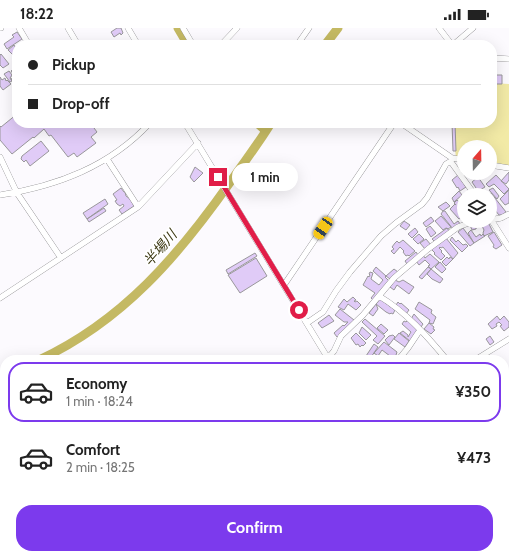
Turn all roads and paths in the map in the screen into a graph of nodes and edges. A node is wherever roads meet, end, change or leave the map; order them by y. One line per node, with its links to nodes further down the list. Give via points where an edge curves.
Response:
1 (18, 28): 9 (street)
2 (68, 28): 10 (street)
3 (128, 28): 11 (street)
4 (183, 28): 12 (street)
5 (237, 28): 13 (street)
6 (309, 28): 14 (street)
7 (438, 28): 15 (street)
8 (473, 28): 16 (street)
9 (26, 40)
10 (75, 40)
11 (135, 40)
12 (190, 40)
13 (226, 40)
14 (301, 40)
15 (448, 40)
16 (458, 40)
17 (497, 58): 18 (street)
18 (509, 59)
19 (145, 128): 25 (street, via 132,142)
20 (188, 128): 23 (street)
21 (391, 128): 40 (street)
22 (409, 128): 26 (street)
23 (198, 144): 33 (street); 40 (street)
24 (0, 157): 31 (street)
25 (107, 159): 31 (street, via 59,182); 33 (street)
26 (451, 159): 27 (street); 30 (street); 43 (street, via 422,204 381,236 347,276 323,312)
27 (457, 159)
28 (497, 166): 29 (street)
29 (509, 168)
30 (470, 188)
31 (17, 192): 32 (street); 39 (street)
32 (0, 195)
33 (138, 206): 39 (street)
34 (509, 214): 35 (street)
35 (497, 218)
36 (457, 228): 41 (street, via 394,278)
37 (496, 228): 38 (street)
38 (509, 248)
39 (61, 258): 42 (street)
40 (284, 285): 43 (street)
41 (379, 296): 44 (street, via 393,304); 47 (street, via 341,336)
42 (0, 298)
43 (307, 323): 46 (street)
44 (420, 330): 48 (street); 49 (street)
45 (509, 339): 50 (street)
46 (326, 355)
47 (331, 355)
48 (402, 355)
49 (442, 355)
50 (483, 355)

